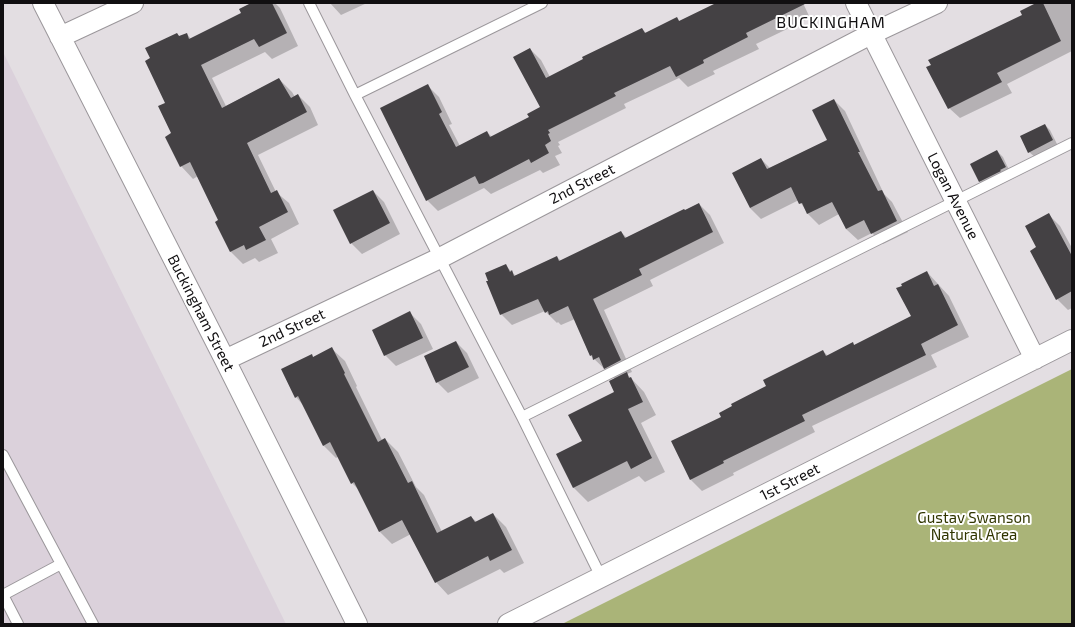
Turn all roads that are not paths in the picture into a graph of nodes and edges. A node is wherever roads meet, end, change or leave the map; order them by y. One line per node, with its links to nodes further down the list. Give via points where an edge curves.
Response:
1 (43, 3): 8 (street, Buckingham Street)
2 (133, 3): 8 (street)
3 (309, 3): 9 (lane)
4 (542, 3): 9 (lane)
5 (856, 3): 7 (street, Logan Avenue)
6 (937, 3): 7 (street, 2nd Street)
7 (871, 34): 11 (street, Logan Avenue); 12 (street, 2nd Street)
8 (60, 37): 15 (street, Buckingham Street)
9 (355, 95): 12 (lane)
10 (1072, 143): 11 (lane)
11 (956, 200): 14 (street, Logan Avenue); 16 (lane)
12 (440, 258): 15 (street, 2nd Street); 16 (lane)
13 (1072, 340): 14 (street, 1st Street)
14 (1035, 359): 19 (street, 1st Street)
15 (224, 360): 23 (street, Buckingham Street)
16 (522, 417): 19 (lane)
17 (3, 456): 18 (lane)
18 (61, 564): 20 (lane); 22 (lane)
19 (601, 577): 24 (street, 1st Street)
20 (3, 595): 21 (lane)
21 (18, 624)
22 (93, 624)
23 (357, 624)
24 (508, 624)

